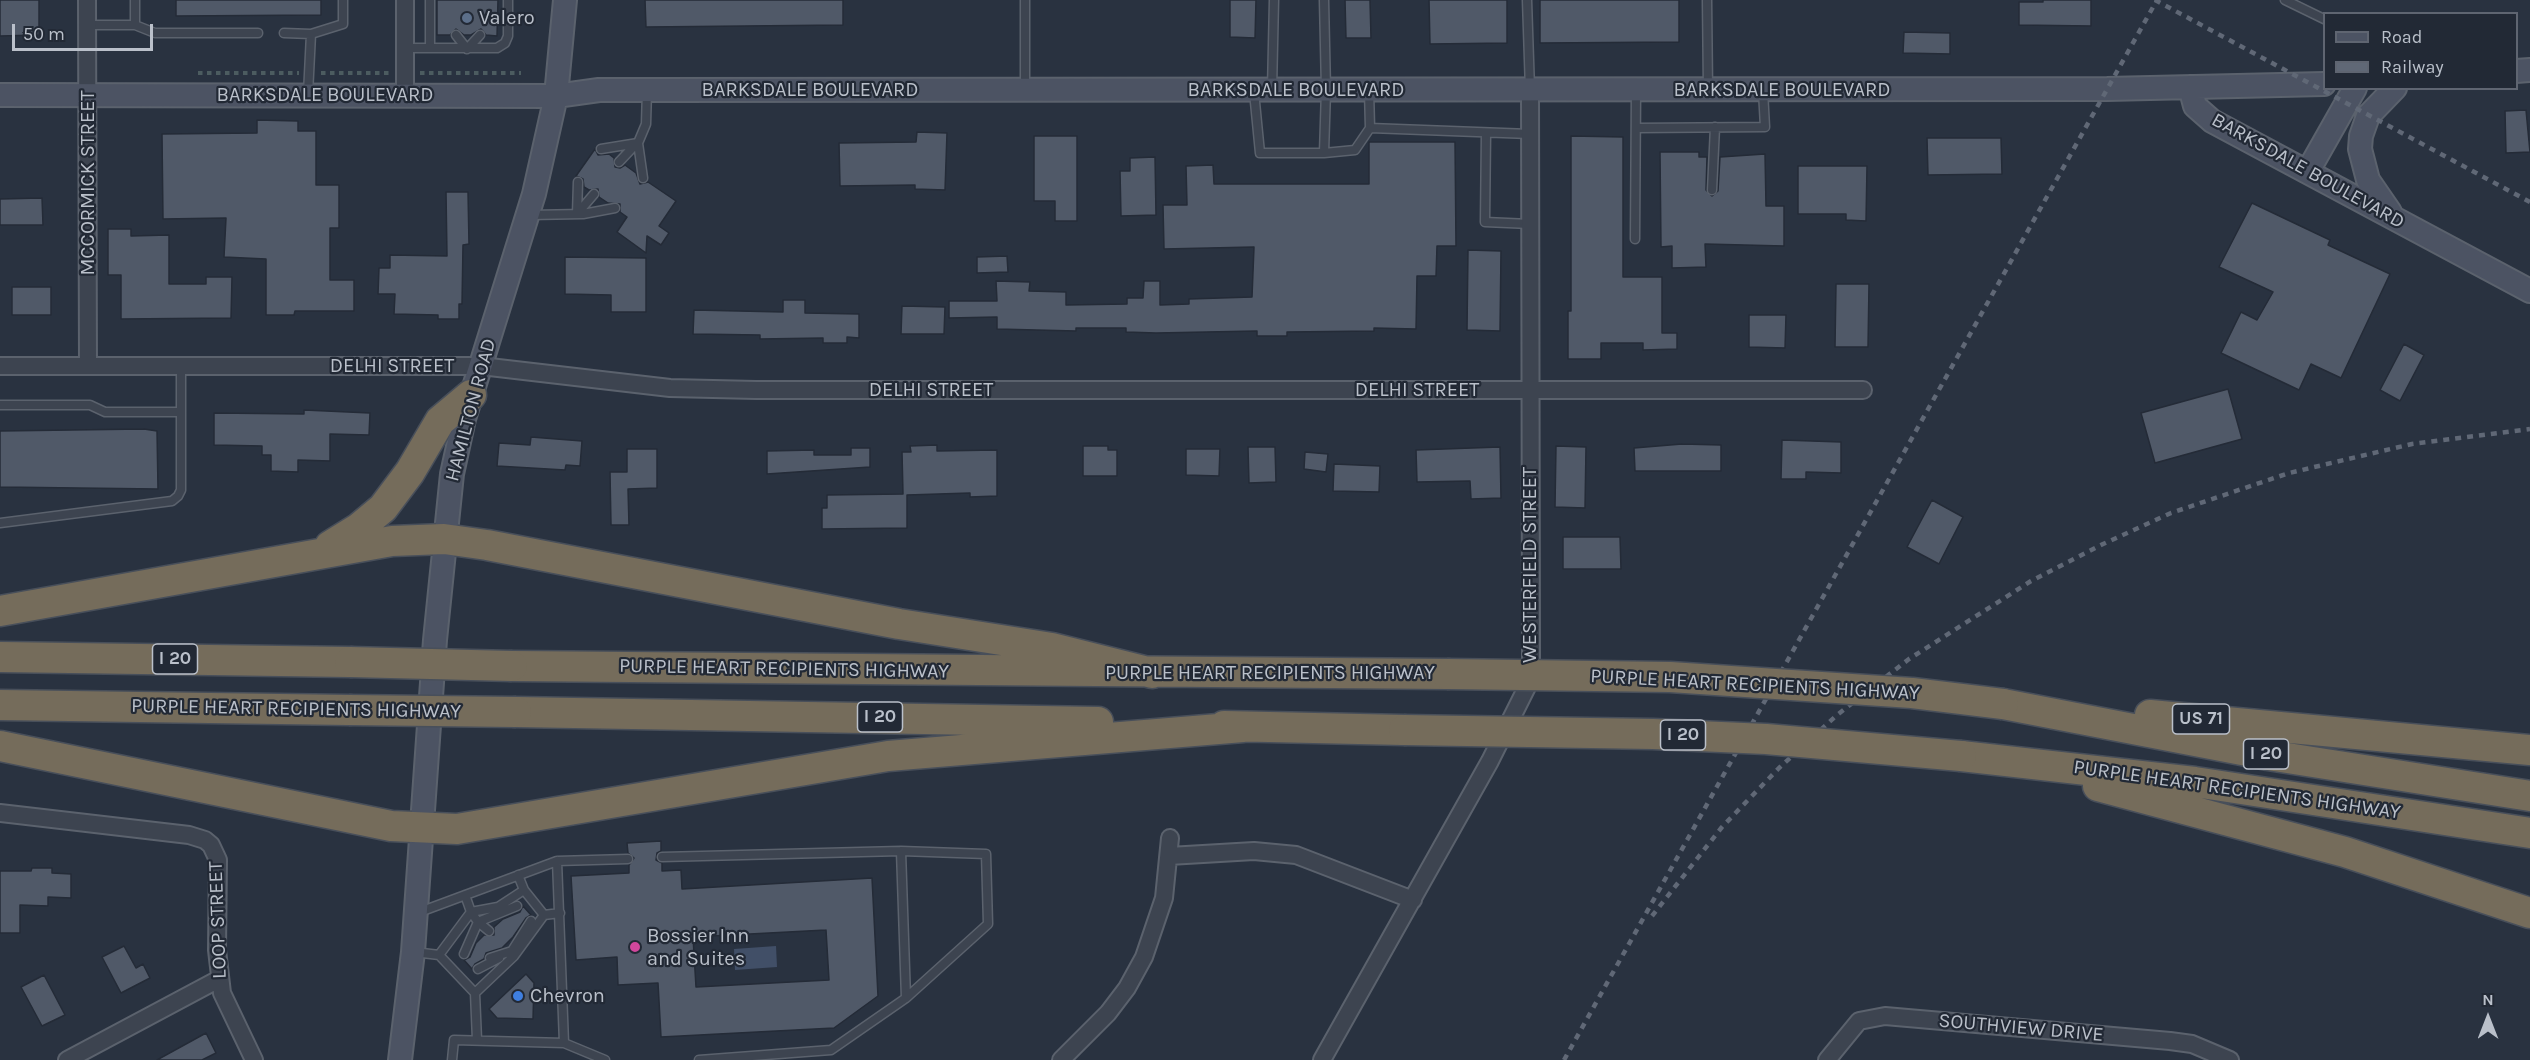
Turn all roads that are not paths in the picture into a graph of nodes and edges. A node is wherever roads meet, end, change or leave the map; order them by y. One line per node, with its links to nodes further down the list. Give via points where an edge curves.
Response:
1 (87, 0): 15 (street, MCCORMICK STREET)
2 (135, 0): 16 (lane)
3 (343, 0): 19 (lane, via 343,24)
4 (405, 0): 22 (street)
5 (430, 0): 23 (lane)
6 (508, 0): 24 (lane, via 505,43 497,48)
7 (565, 0): 42 (main road, HAMILTON ROAD)
8 (1025, 0): 29 (lane)
9 (1274, 0): 30 (lane)
10 (1324, 0): 31 (lane)
11 (1527, 0): 33 (lane)
12 (1707, 0): 35 (lane)
13 (2285, 0): 14 (lane)
14 (2323, 18)
15 (87, 25): 16 (lane); 41 (street, MCCORMICK STREET)
16 (135, 25): 17 (lane, via 155,33)
17 (258, 33)
18 (284, 33): 19 (lane)
19 (311, 34): 25 (lane)
20 (456, 35): 24 (lane)
21 (480, 35): 24 (lane)
22 (405, 48): 23 (lane); 39 (street)
23 (430, 48): 24 (lane)
24 (467, 49)
25 (309, 84): 39 (main road, BARKSDALE BOULEVARD); 41 (main road, BARKSDALE BOULEVARD)
26 (2323, 84): 27 (main road)
27 (2190, 87): 36 (main road, BARKSDALE BOULEVARD); 52 (main road, BARKSDALE BOULEVARD, via 2195,106 2212,121)
28 (647, 90): 29 (main road, BARKSDALE BOULEVARD); 42 (main road, BARKSDALE BOULEVARD, via 599,90); 48 (lane, via 646,124)
29 (1025, 90): 30 (main road, BARKSDALE BOULEVARD)
30 (1263, 90): 31 (main road, BARKSDALE BOULEVARD); 50 (lane, via 1260,153)
31 (1326, 90): 32 (main road, BARKSDALE BOULEVARD); 50 (lane)
32 (1369, 90): 33 (main road, BARKSDALE BOULEVARD); 44 (lane)
33 (1530, 90): 34 (main road, BARKSDALE BOULEVARD); 47 (street, WESTERFIELD STREET)
34 (1636, 90): 35 (main road, BARKSDALE BOULEVARD); 45 (lane)
35 (1708, 90): 36 (main road, BARKSDALE BOULEVARD)
36 (1763, 90): 43 (lane, via 1765,127)
37 (2354, 90): 52 (main road)
38 (2393, 90): 60 (main road, via 2368,116 2360,149 2377,197)
39 (405, 95): 42 (main road, BARKSDALE BOULEVARD)
40 (0, 96): 41 (main road, BARKSDALE BOULEVARD)
41 (87, 96): 65 (street, MCCORMICK STREET)
42 (556, 96): 59 (main road, HAMILTON ROAD)
43 (1714, 127): 45 (lane); 55 (lane)
44 (1370, 128): 46 (lane); 50 (lane, via 1355,150)
45 (1636, 128): 62 (lane)
46 (1486, 133): 47 (lane); 61 (lane, via 1485,222)
47 (1530, 134): 61 (street, WESTERFIELD STREET)
48 (638, 142): 49 (lane); 51 (lane); 53 (lane)
49 (601, 149)
50 (1324, 153)
51 (620, 162)
52 (2307, 171): 60 (main road, BARKSDALE BOULEVARD)
53 (643, 178)
54 (578, 182): 58 (lane)
55 (1712, 190)
56 (594, 194): 58 (lane)
57 (615, 208): 58 (lane)
58 (577, 214): 59 (lane)
59 (527, 215): 67 (main road, HAMILTON ROAD)
60 (2400, 221): 63 (main road, BARKSDALE BOULEVARD)
61 (1530, 224): 68 (street, WESTERFIELD STREET)
62 (1635, 239)
63 (2530, 291)
64 (0, 366): 65 (street, DELHI STREET)
65 (88, 366): 66 (street, DELHI STREET)
66 (181, 366): 67 (street, DELHI STREET); 72 (lane)
67 (481, 366): 68 (street, DELHI STREET, via 670,388 713,389); 70 (main road, HAMILTON ROAD)
68 (1531, 390): 69 (street, DELHI STREET); 100 (street, WESTERFIELD STREET, via 1531,661 1527,687)
69 (1863, 390)
70 (471, 395): 74 (main road, HAMILTON ROAD, via 455,454); 75 (highway, via 440,421 401,487 378,513 345,537)
71 (0, 405): 72 (lane, via 90,405 105,412)
72 (181, 412): 73 (lane, via 181,490 172,501)
73 (0, 523)
74 (444, 540): 75 (highway, via 408,540); 78 (highway, via 487,544 911,626 1052,648); 89 (main road, HAMILTON ROAD)
75 (307, 555): 76 (highway)
76 (0, 610)
77 (0, 657): 78 (highway, PURPLE HEART RECIPIENTS HIGHWAY / I 20, bridge)
78 (1152, 673): 79 (highway, PURPLE HEART RECIPIENTS HIGHWAY / I 20, bridge, via 1692,678 1912,693)
79 (2003, 704): 82 (highway, US 71); 87 (highway, PURPLE HEART RECIPIENTS HIGHWAY / I 20, via 2268,754)
80 (0, 705): 81 (highway, PURPLE HEART RECIPIENTS HIGHWAY / I 20, bridge, via 992,719)
81 (1243, 727): 85 (highway, PURPLE HEART RECIPIENTS HIGHWAY / I 20, bridge, via 1653,734 1766,739); 89 (highway, via 888,756 457,829)
82 (2398, 739): 84 (highway); 86 (highway, US 71)
83 (0, 746): 89 (highway, via 391,826)
84 (2530, 750)
85 (1993, 760): 90 (highway, PURPLE HEART RECIPIENTS HIGHWAY / I 20, via 2206,784); 105 (highway, via 2334,849)
86 (2530, 763)
87 (2530, 796)
88 (0, 813): 120 (street, LOOP STREET, via 205,840 216,851 218,860)
89 (423, 829): 104 (main road, HAMILTON ROAD)
90 (2527, 833)
91 (1170, 838): 93 (street)
92 (901, 851): 94 (lane); 122 (lane); 122 (lane, via 986,854 988,924)
93 (1169, 856): 100 (street, via 1254,851 1296,855); 132 (street, via 1159,919 1139,967 1108,1013)
94 (662, 857)
95 (628, 859): 96 (lane)
96 (557, 861): 97 (lane); 103 (lane)
97 (518, 875): 98 (lane); 99 (lane)
98 (524, 890): 102 (lane, via 498,907); 106 (lane)
99 (465, 895): 102 (lane); 104 (lane)
100 (1413, 900): 133 (street, WESTERFIELD STREET)
101 (517, 906): 109 (lane)
102 (471, 912): 109 (lane); 117 (lane)
103 (560, 913): 106 (lane); 124 (lane)
104 (416, 914): 114 (main road, HAMILTON ROAD)
105 (2530, 914)
106 (544, 915): 115 (lane)
107 (506, 916): 109 (lane)
108 (531, 921): 115 (lane)
109 (478, 922): 110 (lane); 112 (lane); 116 (lane)
110 (489, 932)
111 (519, 932): 115 (lane)
112 (476, 943)
113 (504, 946): 115 (lane)
114 (413, 952): 117 (lane); 128 (main road, HAMILTON ROAD)
115 (513, 953): 118 (lane); 119 (lane); 121 (lane)
116 (464, 954)
117 (439, 955): 121 (lane)
118 (490, 958)
119 (478, 969)
120 (219, 979): 126 (street); 127 (street, LOOP STREET, via 226,1004)
121 (475, 993): 123 (lane)
122 (906, 998): 131 (lane, via 831,1050)
123 (477, 1040): 124 (lane); 129 (lane, via 454,1040)
124 (564, 1043): 130 (lane)
125 (2192, 1044): 134 (street, SOUTHVIEW DRIVE, via 1872,1016 1859,1022); 135 (street); 136 (street, SOUTHVIEW DRIVE)
126 (67, 1060)
127 (254, 1060)
128 (400, 1060)
129 (452, 1060)
130 (605, 1060)
131 (699, 1060)
132 (1061, 1060)
133 (1322, 1060)
134 (1827, 1060)
135 (2185, 1060)
136 (2230, 1060)

